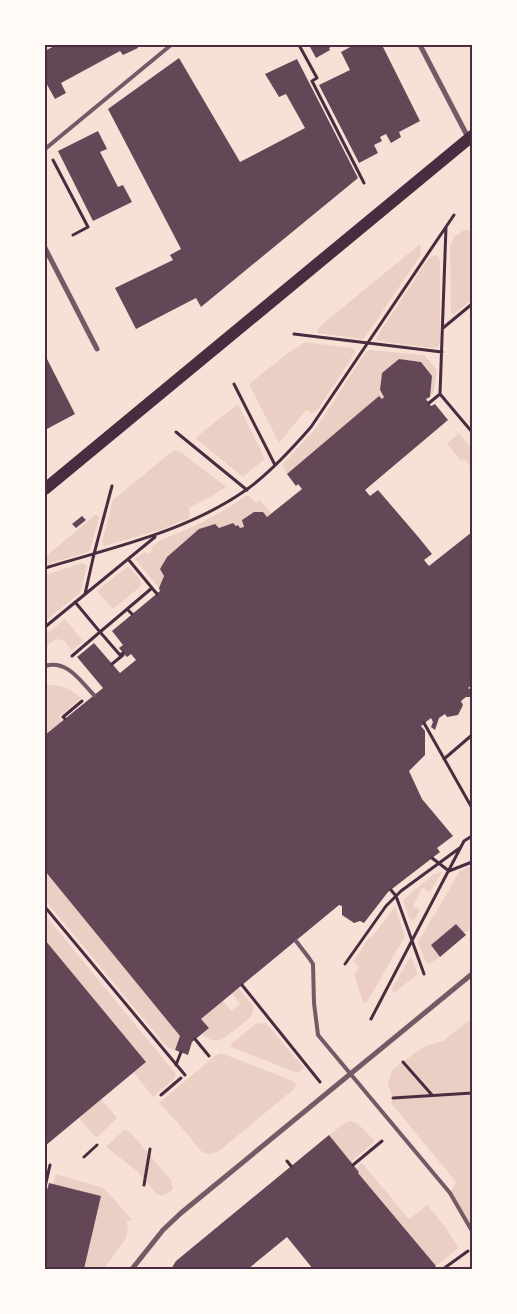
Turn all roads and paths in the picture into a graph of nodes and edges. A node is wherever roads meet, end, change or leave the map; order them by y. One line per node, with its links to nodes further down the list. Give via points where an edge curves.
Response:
1 (171, 45): 5 (lane)
2 (299, 45): 7 (path, via 317,78 312,80)
3 (420, 45): 4 (street)
4 (471, 140): 25 (main road)
5 (45, 149)
6 (54, 161): 10 (path, via 88,227)
7 (364, 183)
8 (454, 215): 9 (path)
9 (446, 226): 13 (path); 15 (path)
10 (73, 235)
11 (45, 248): 16 (street)
12 (472, 304): 13 (path)
13 (443, 328): 17 (path)
14 (294, 334): 15 (path)
15 (368, 343): 17 (path); 23 (path, via 311,427)
16 (97, 349)
17 (442, 352): 19 (path)
18 (234, 384): 23 (path)
19 (440, 394): 20 (path); 22 (path)
20 (429, 404)
21 (176, 432): 26 (path)
22 (472, 432)
23 (275, 465): 26 (path)
24 (112, 486): 28 (path)
25 (45, 489)
26 (246, 490): 27 (path, via 191,522)
27 (157, 535): 28 (path); 29 (path)
28 (94, 554): 30 (path); 32 (path)
29 (128, 559): 31 (path); 32 (path)
30 (45, 568)
31 (152, 588): 33 (path); 35 (path)
32 (85, 594): 34 (path)
33 (157, 594)
34 (75, 602): 37 (path); 38 (path)
35 (127, 609): 36 (path); 38 (path)
36 (132, 614)
37 (45, 627)
38 (100, 632): 39 (path, via 120,655 123,654); 41 (path)
39 (112, 664)
40 (45, 666): 41 (lane)
41 (61, 666): 42 (lane, via 71,671)
42 (94, 695)
43 (83, 700): 44 (path, via 63,717)
44 (65, 719)
45 (424, 723): 47 (path)
46 (472, 735): 47 (path)
47 (444, 759): 48 (path)
48 (472, 808)
49 (472, 836): 50 (path)
50 (462, 846): 53 (path); 54 (path)
51 (432, 858): 53 (path)
52 (472, 862): 54 (path)
53 (438, 863): 54 (path); 56 (path)
54 (449, 871): 59 (path)
55 (391, 890): 56 (path)
56 (396, 896): 59 (path); 60 (path)
57 (45, 907): 69 (path)
58 (296, 940): 70 (lane, via 313,964 318,1035)
59 (412, 941): 61 (path); 64 (path)
60 (345, 964)
61 (424, 974)
62 (472, 974): 70 (street)
63 (242, 985): 73 (path)
64 (371, 1019)
65 (195, 1040): 67 (path)
66 (181, 1052): 69 (path)
67 (209, 1056)
68 (403, 1062): 76 (path)
69 (176, 1065): 71 (path)
70 (350, 1074): 73 (street); 88 (lane, via 450,1193)
71 (185, 1075)
72 (181, 1078): 75 (path)
73 (329, 1092): 90 (street, via 181,1213)
74 (472, 1093): 76 (path)
75 (161, 1095)
76 (432, 1096): 77 (path)
77 (393, 1098)
78 (382, 1141): 84 (path)
79 (97, 1145): 81 (path)
80 (150, 1149): 86 (path)
81 (84, 1156)
82 (287, 1161): 85 (path)
83 (50, 1165): 87 (path)
84 (353, 1165)
85 (291, 1166)
86 (144, 1185)
87 (45, 1187)
88 (472, 1231)
89 (468, 1251): 91 (path)
90 (132, 1269)
91 (443, 1269)

